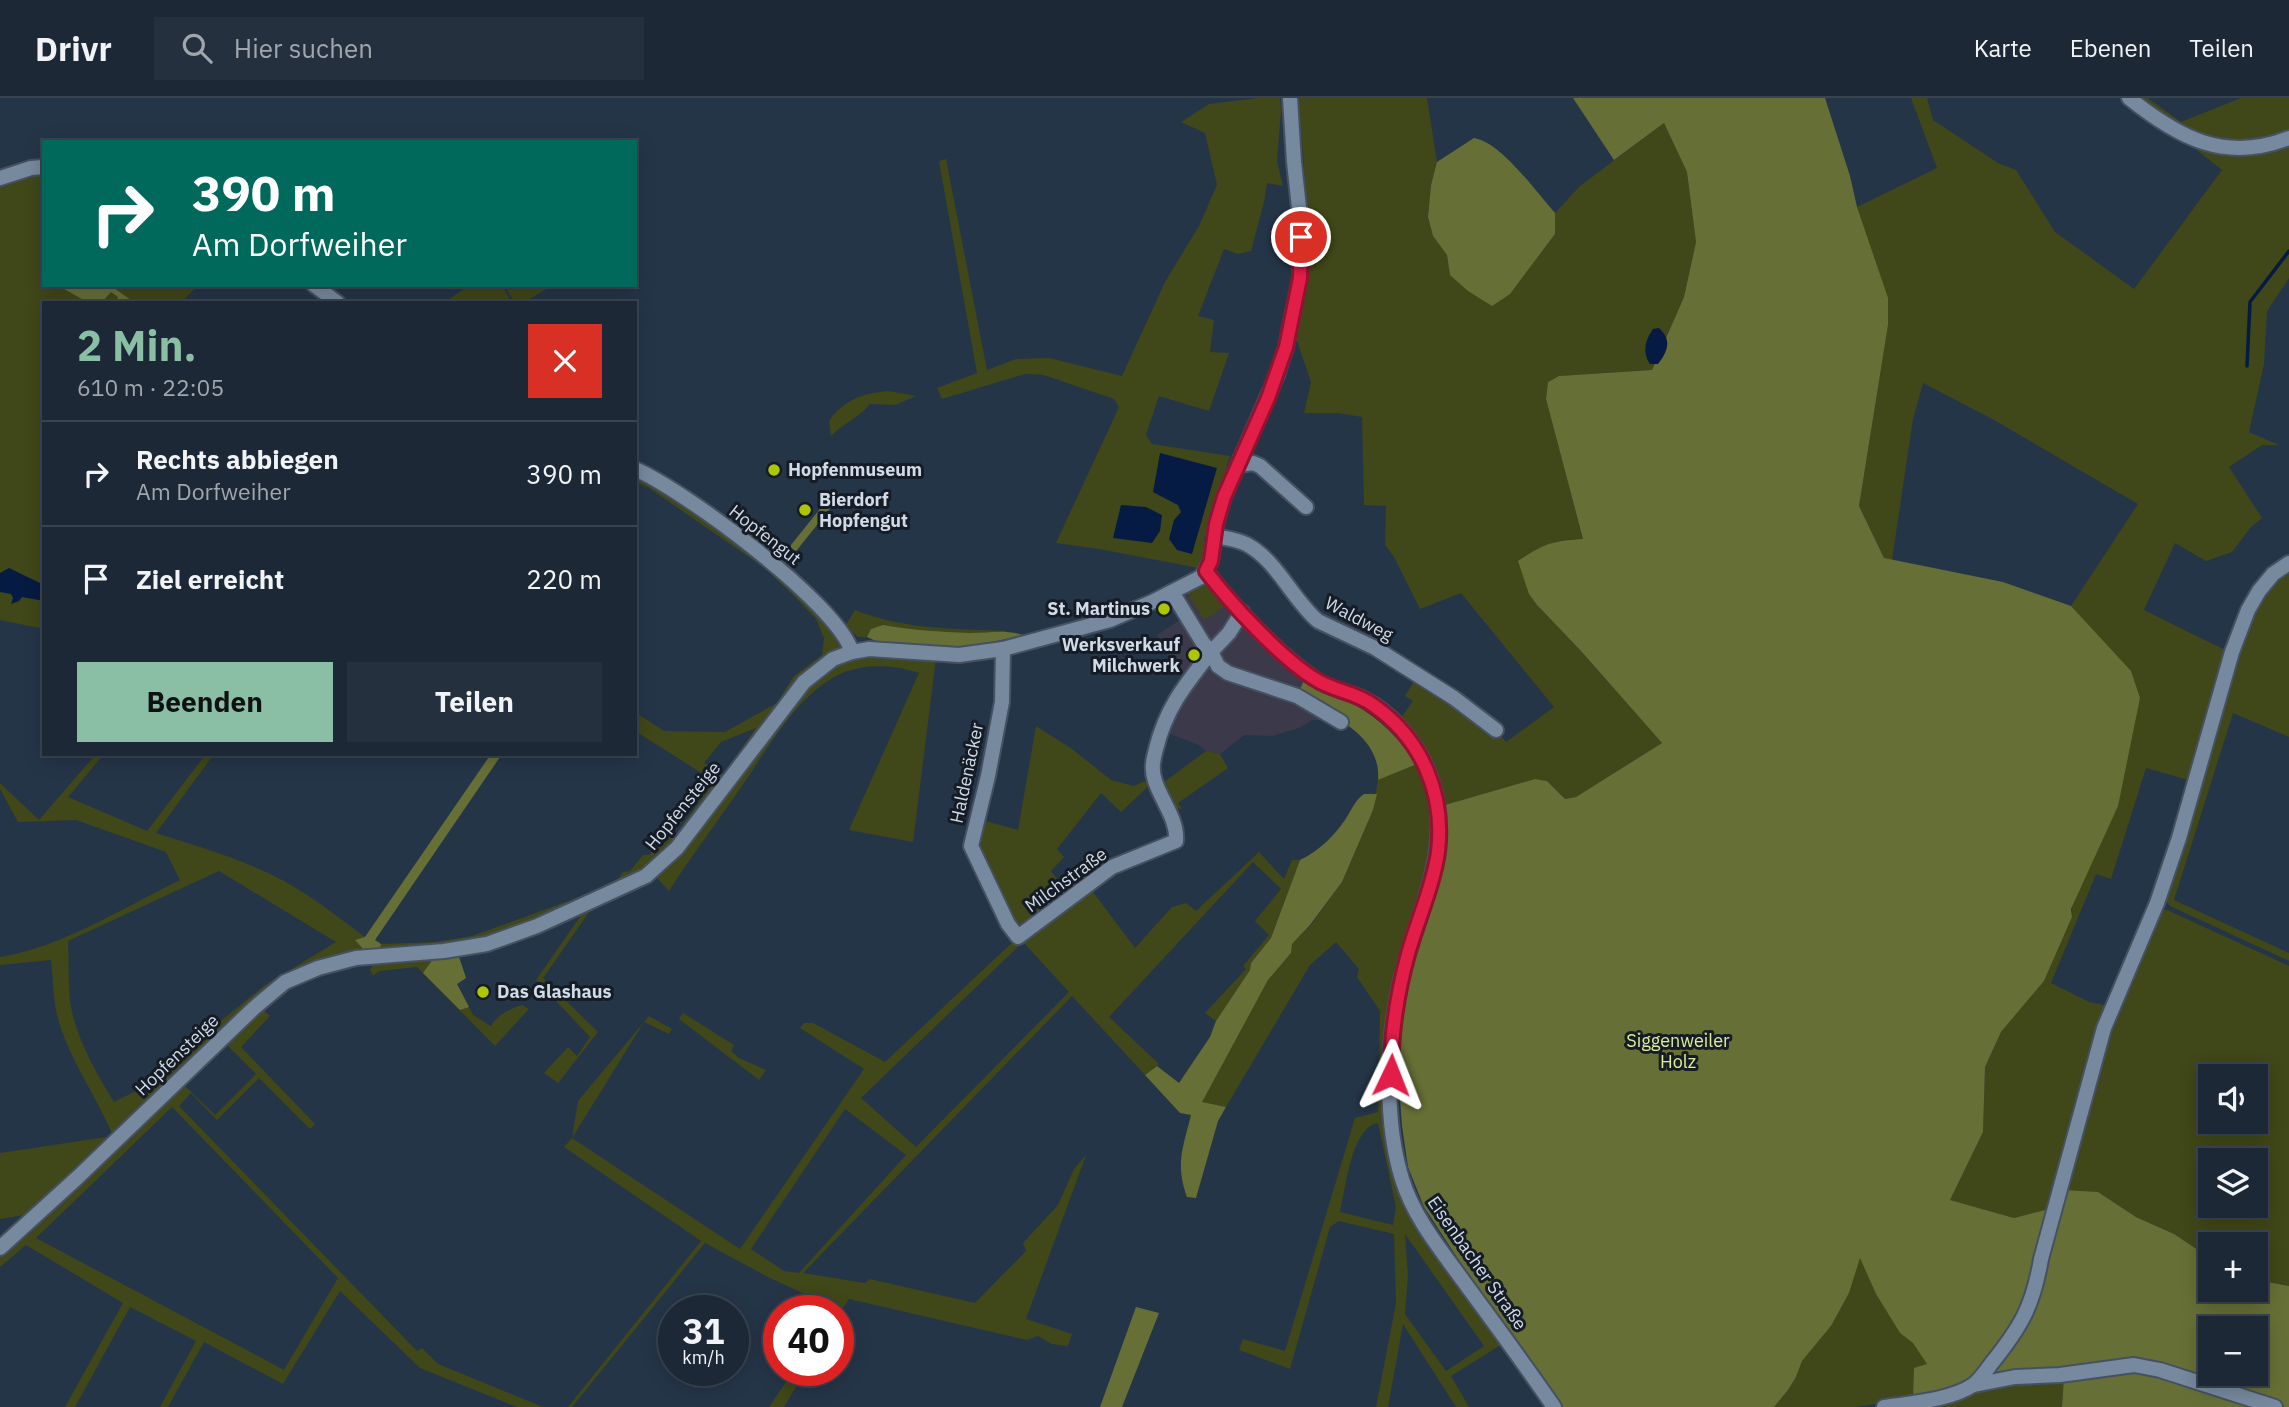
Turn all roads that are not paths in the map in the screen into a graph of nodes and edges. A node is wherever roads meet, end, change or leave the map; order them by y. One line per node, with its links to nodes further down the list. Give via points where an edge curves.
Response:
1 (1290, 98): 8 (street, via 1301,226 1300,278 1283,357)
2 (2129, 98): 3 (street, via 2162,124 2200,142 2252,148)
3 (2289, 138)
4 (42, 167): 5 (street)
5 (0, 178)
6 (317, 287): 7 (street)
7 (335, 301)
8 (1239, 465): 10 (street, via 1260,466); 11 (street, via 1224,497)
9 (637, 470): 17 (street, Hopfengut, via 724,526 780,570 824,612)
10 (1306, 507)
11 (1214, 536): 13 (street); 20 (street, Waldweg, via 1248,545 1318,621 1375,648)
12 (2289, 563): 23 (street, via 2259,591 2232,652 2157,903 2104,1028 2032,1301 2007,1345)
13 (1206, 571): 14 (street, Hopfensteige); 15 (street, Eisenbacher Straße)
14 (1172, 592): 16 (street, Hopfensteige, via 1110,620); 18 (street)
15 (1242, 612): 18 (street); 24 (street, Eisenbacher Straße, via 1314,679 1364,699 1394,722 1428,771 1439,814 1439,841 1394,1020 1390,1091 1397,1161 1408,1197 1431,1236)
16 (1003, 649): 17 (street, Hopfensteige, via 959,655); 21 (street, Haldenäcker, via 1002,702 971,846)
17 (852, 652): 22 (street, Hopfensteige, via 833,659 804,682 683,841 646,876 487,944 356,958 295,977 261,1001)
18 (1211, 652): 19 (street, via 1228,673 1297,696); 21 (street, Milchstraße, via 1171,705 1153,760 1155,782 1170,813 1176,841 1112,867)
19 (1341, 722)
20 (1496, 730)
21 (1018, 937)
22 (0, 1248)
23 (1974, 1385): 25 (street, via 1936,1399); 26 (street, via 2134,1365)
24 (1554, 1407)
25 (1884, 1407)
26 (2275, 1407)

